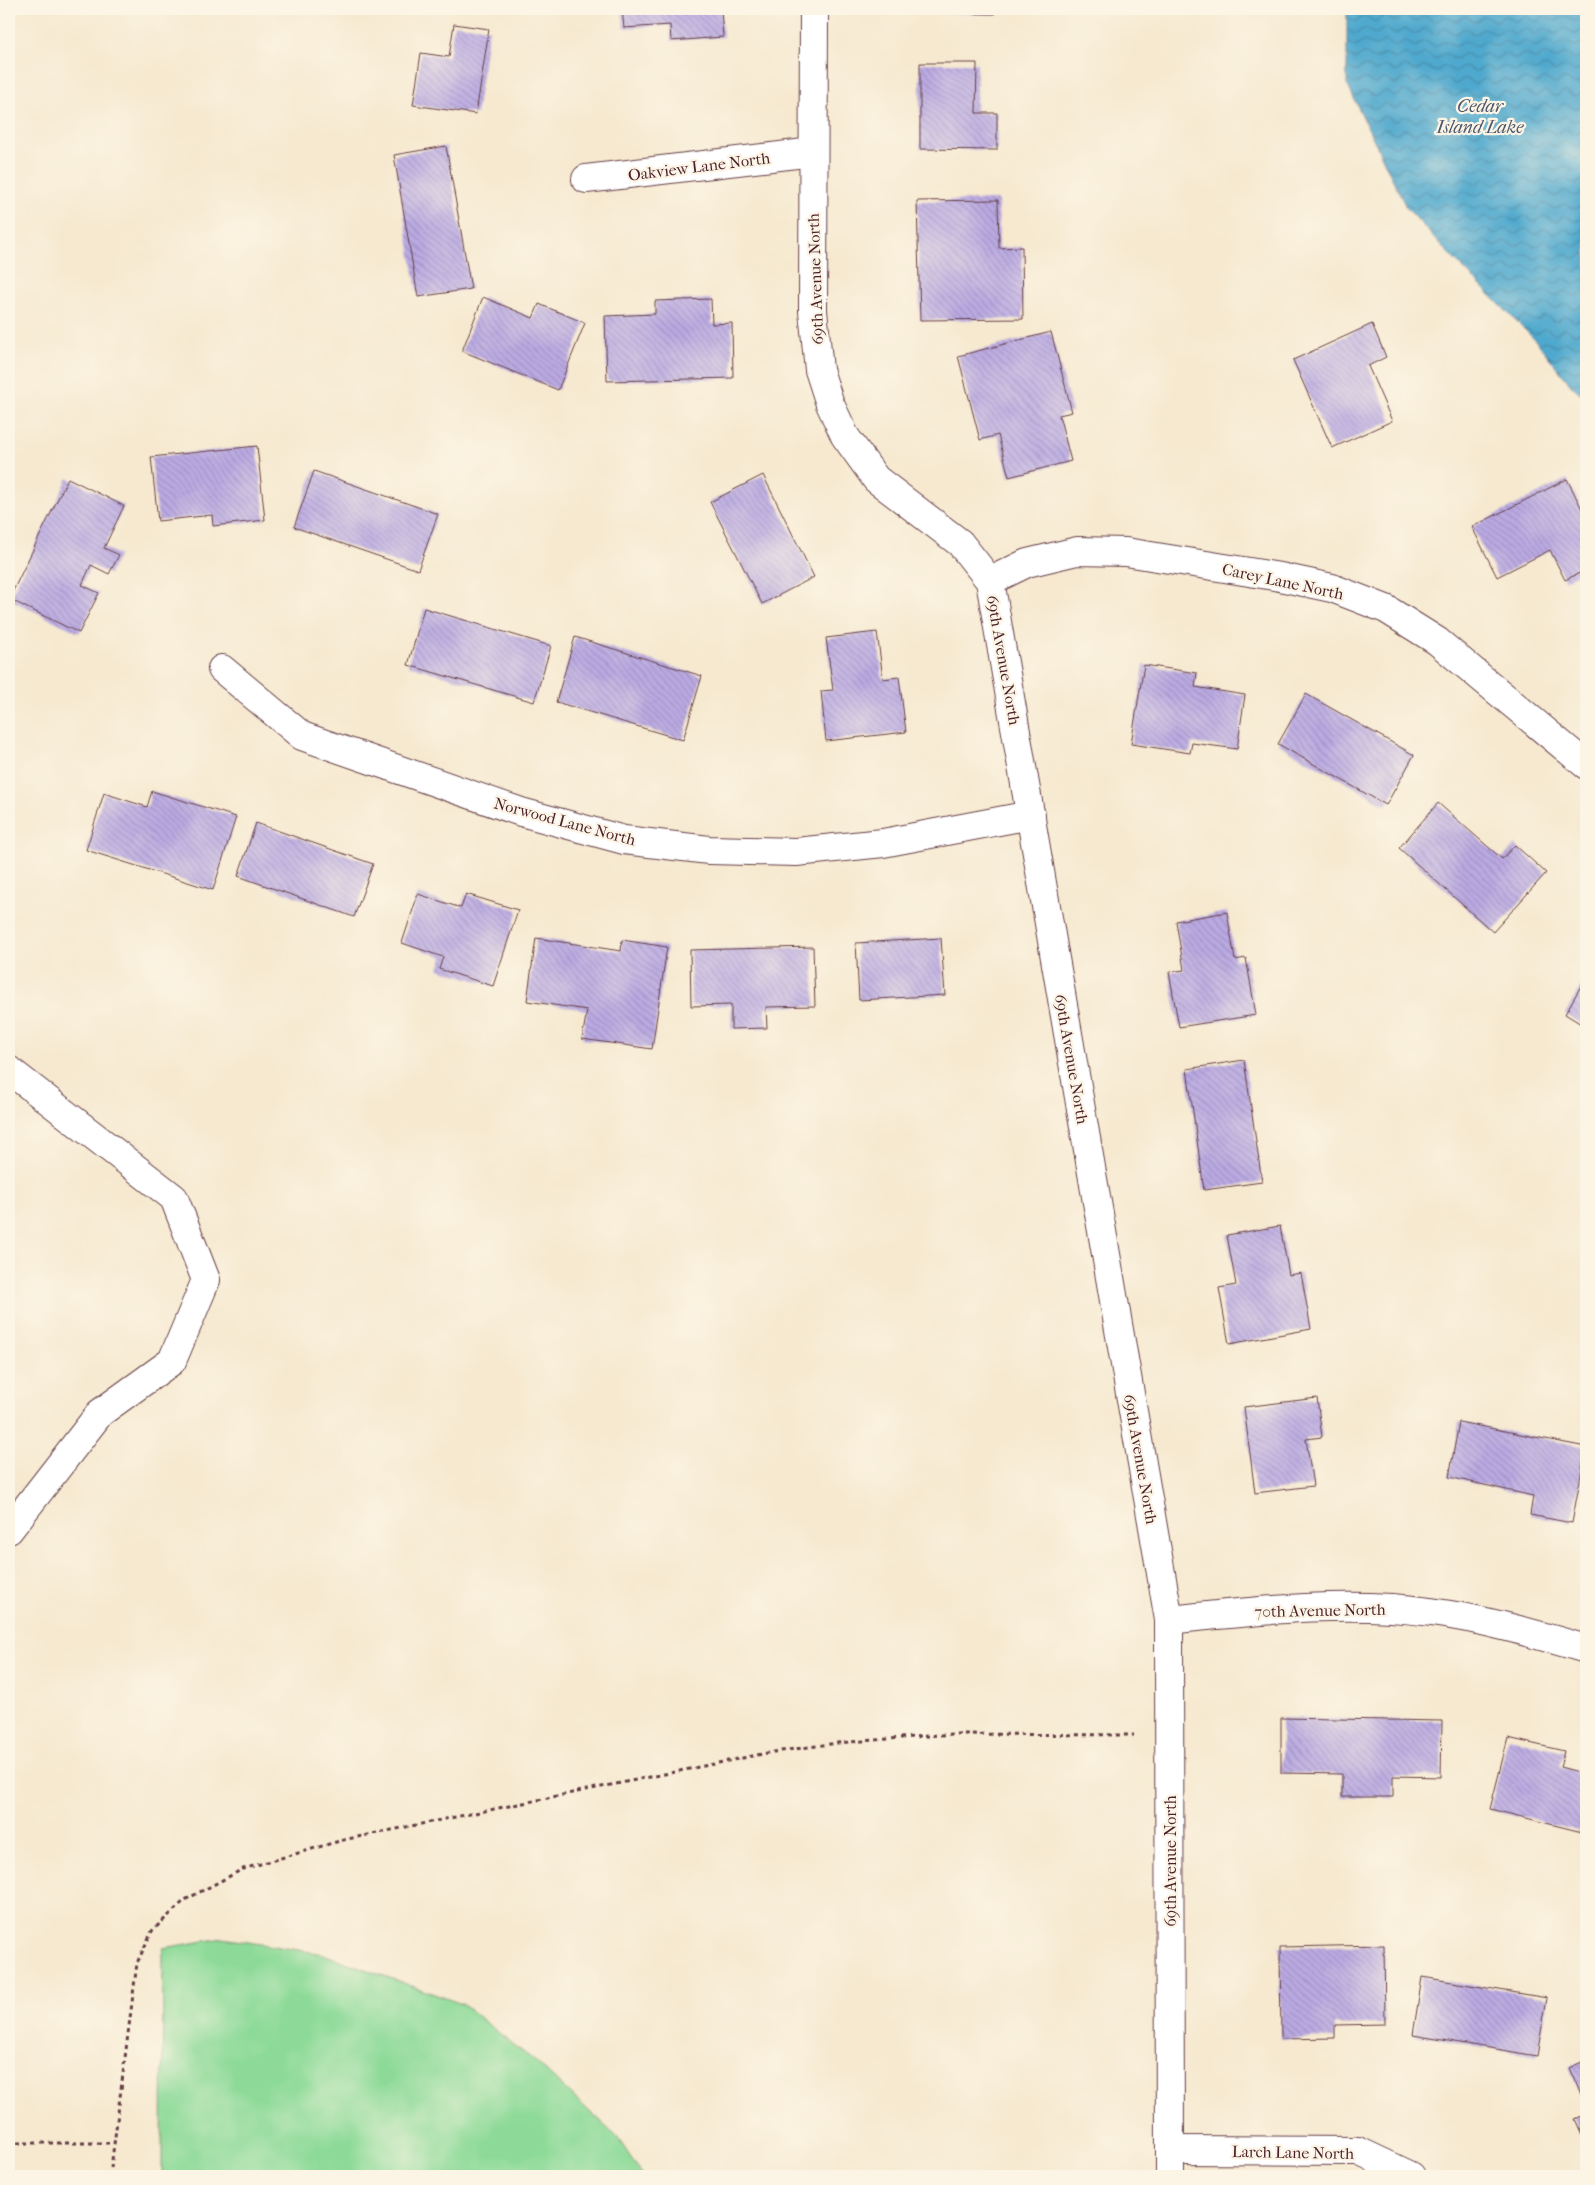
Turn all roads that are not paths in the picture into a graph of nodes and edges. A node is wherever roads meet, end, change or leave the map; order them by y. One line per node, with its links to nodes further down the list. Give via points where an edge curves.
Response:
1 (814, 9): 2 (street, 69th Avenue North)
2 (813, 152): 3 (street, Oakview Lane North); 4 (street, 69th Avenue North, via 813,311 819,370 830,404 844,436 876,479 960,543)
3 (586, 179)
4 (990, 581): 6 (street, Carey Lane North, via 1027,564 1077,551 1126,552 1332,588 1386,609 1438,641); 7 (street, 69th Avenue North)
5 (222, 669): 7 (street, Norwood Lane North, via 302,736 521,812 624,840 709,850 796,852 883,843)
6 (1586, 766)
7 (1031, 815): 10 (street, 69th Avenue North)
8 (9, 1070): 9 (street, via 174,1198 206,1280 172,1361 100,1413)
9 (9, 1530)
10 (1169, 1620): 11 (street, 70th Avenue North, via 1274,1609 1362,1606 1431,1612 1518,1629); 12 (street, 69th Avenue North)
11 (1586, 1649)
12 (1170, 2163): 13 (street, Larch Lane North, via 1358,2151)
13 (1411, 2176)

